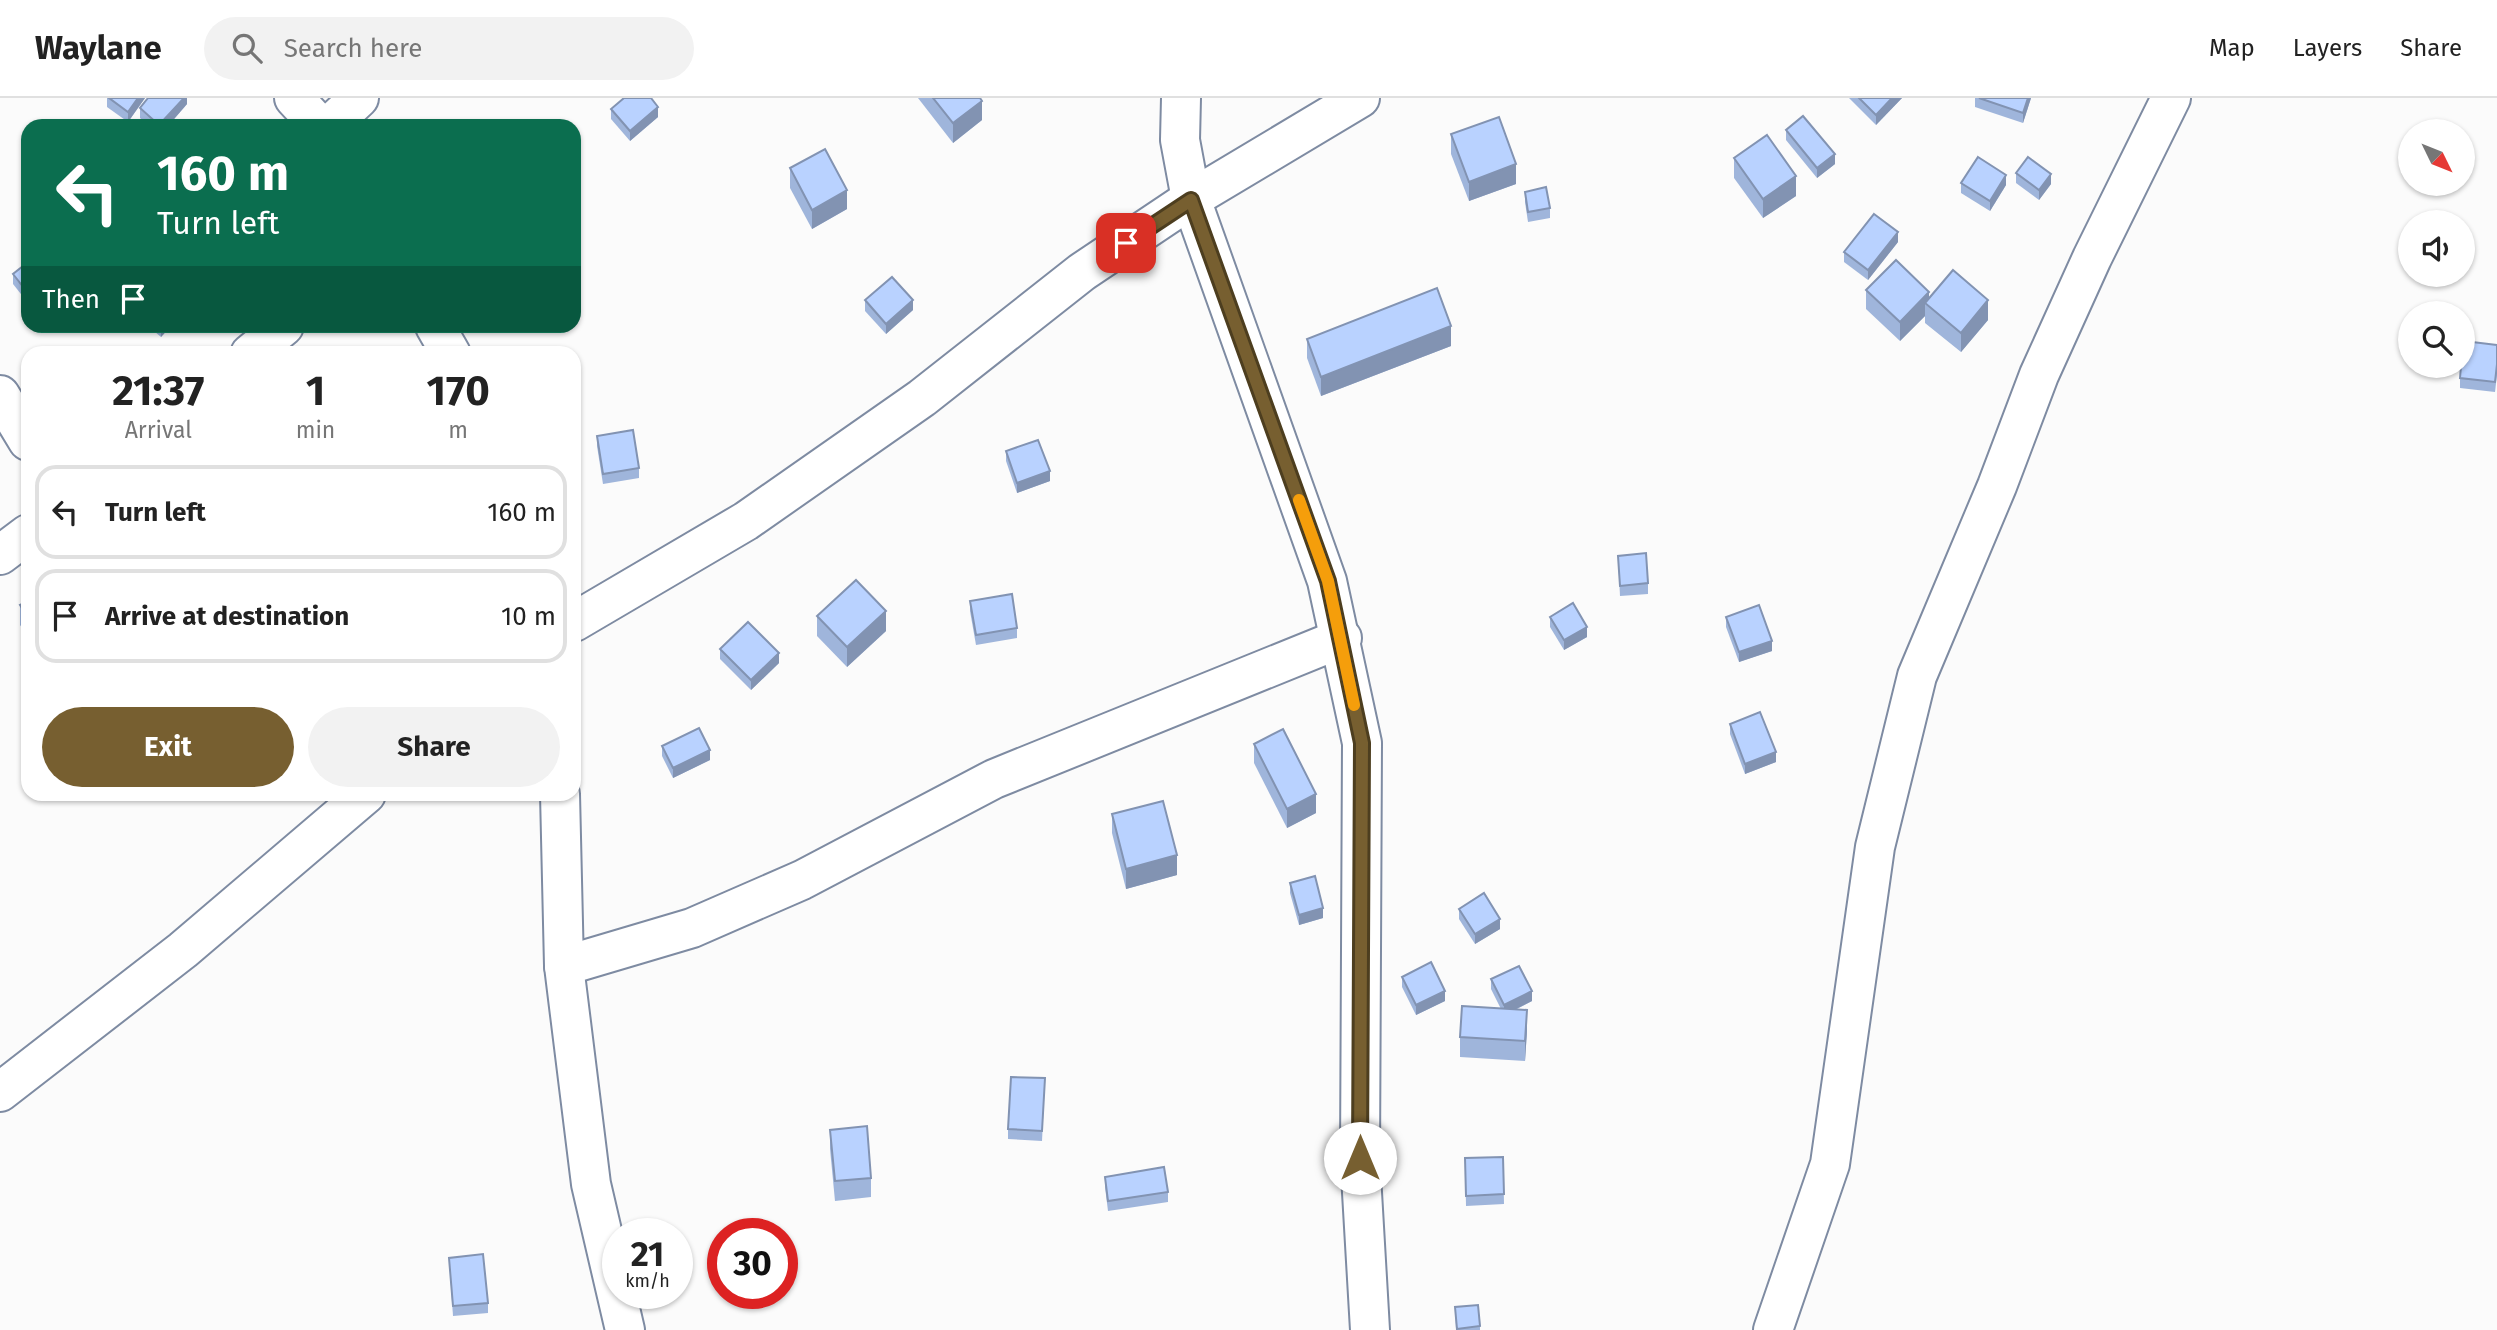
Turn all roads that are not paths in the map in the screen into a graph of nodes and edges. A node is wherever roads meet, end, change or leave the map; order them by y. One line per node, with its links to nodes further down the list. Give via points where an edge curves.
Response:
1 (294, 98): 6 (street)
2 (359, 98): 7 (street)
3 (1181, 98): 8 (street, via 1180,140)
4 (1360, 98): 8 (street)
5 (2171, 98): 23 (street, via 2050,352 1917,676 1875,847 1830,1164)
6 (314, 119)
7 (336, 119)
8 (1191, 200): 15 (street, via 1082,272 922,398 746,521); 16 (street, via 1328,581)
9 (276, 333): 10 (street)
10 (260, 346)
11 (0, 396): 12 (street)
12 (21, 430)
13 (21, 539): 14 (street)
14 (0, 555)
15 (581, 618)
16 (1342, 638): 19 (street, via 994,779 802,880 692,928); 22 (street, via 1362,743 1360,1158)
17 (358, 801): 20 (street, via 183,950)
18 (560, 801): 19 (street)
19 (564, 966): 21 (street, via 591,1184)
20 (0, 1092)
21 (625, 1330)
22 (1370, 1330)
23 (1773, 1330)

